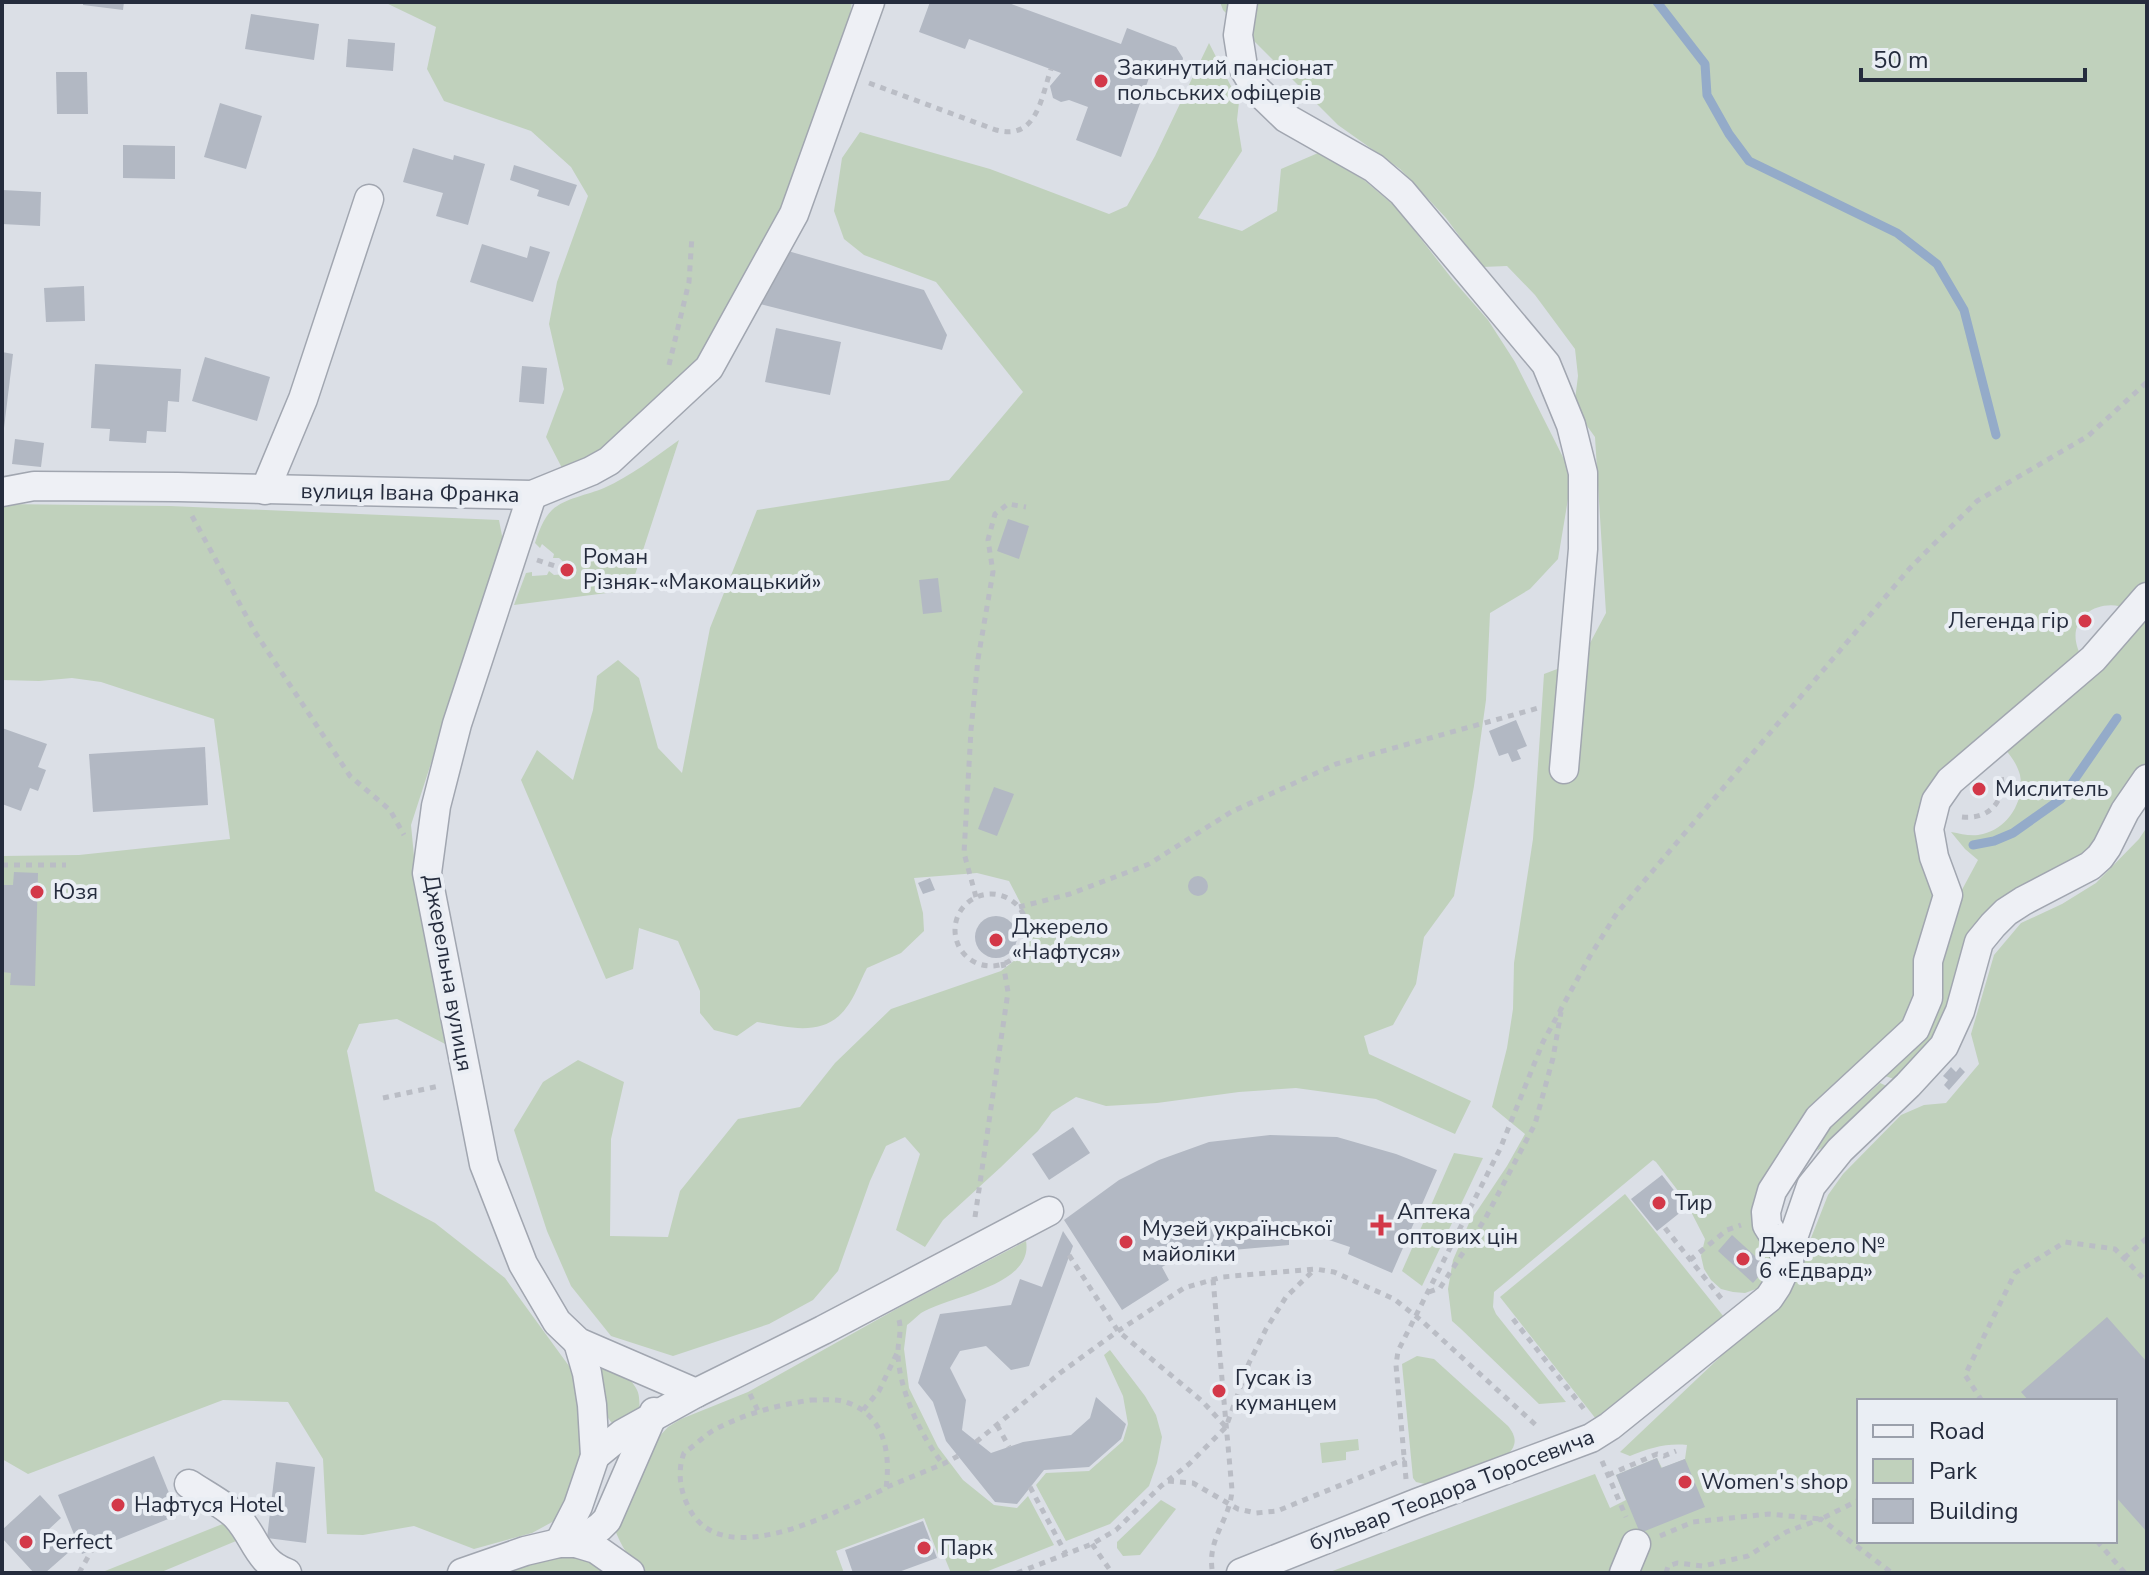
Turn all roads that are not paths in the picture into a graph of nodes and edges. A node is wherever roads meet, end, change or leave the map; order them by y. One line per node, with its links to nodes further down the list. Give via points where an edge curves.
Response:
1 (870, 2): 6 (street, вулиця Івана Франка, via 794,214 709,368 609,461)
2 (1243, 2): 8 (street, via 1238,35 1243,67 1256,89 1286,118 1374,168 1402,192 1546,364 1571,425 1583,473 1583,549)
3 (369, 199): 4 (street, via 297,416)
4 (265, 490): 5 (street, вулиця Івана Франка, via 34,486); 6 (street, вулиця Івана Франка)
5 (2, 492)
6 (532, 495): 12 (street, Джерельна вулиця, via 457,724 436,806 427,873 484,1164 523,1264 557,1322)
7 (2147, 597): 11 (street, via 2093,659 1950,781 1936,801 1929,829 1948,895 1928,961 1928,998 1915,1029 1819,1118 1772,1191 1767,1225)
8 (1564, 769)
9 (2147, 779): 11 (street, бульвар Теодора Торосевича, via 2100,857 2006,912 1979,942 1960,1011 1944,1046 1811,1186)
10 (1049, 1211): 14 (street)
11 (1789, 1260): 23 (street, бульвар Теодора Торосевича, via 1769,1298 1596,1435)
12 (578, 1342): 13 (street); 16 (street, via 592,1405)
13 (649, 1373): 14 (street); 15 (street, via 656,1397)
14 (696, 1393): 15 (street)
15 (653, 1417): 16 (street); 18 (street, via 607,1520)
16 (595, 1456): 18 (street)
17 (189, 1484): 20 (street, via 236,1516 266,1560)
18 (568, 1543): 21 (street, via 525,1551); 22 (street, via 596,1549)
19 (1636, 1544): 24 (street)
20 (287, 1573)
21 (462, 1573)
22 (630, 1573)
23 (1241, 1573)
24 (1624, 1573)

